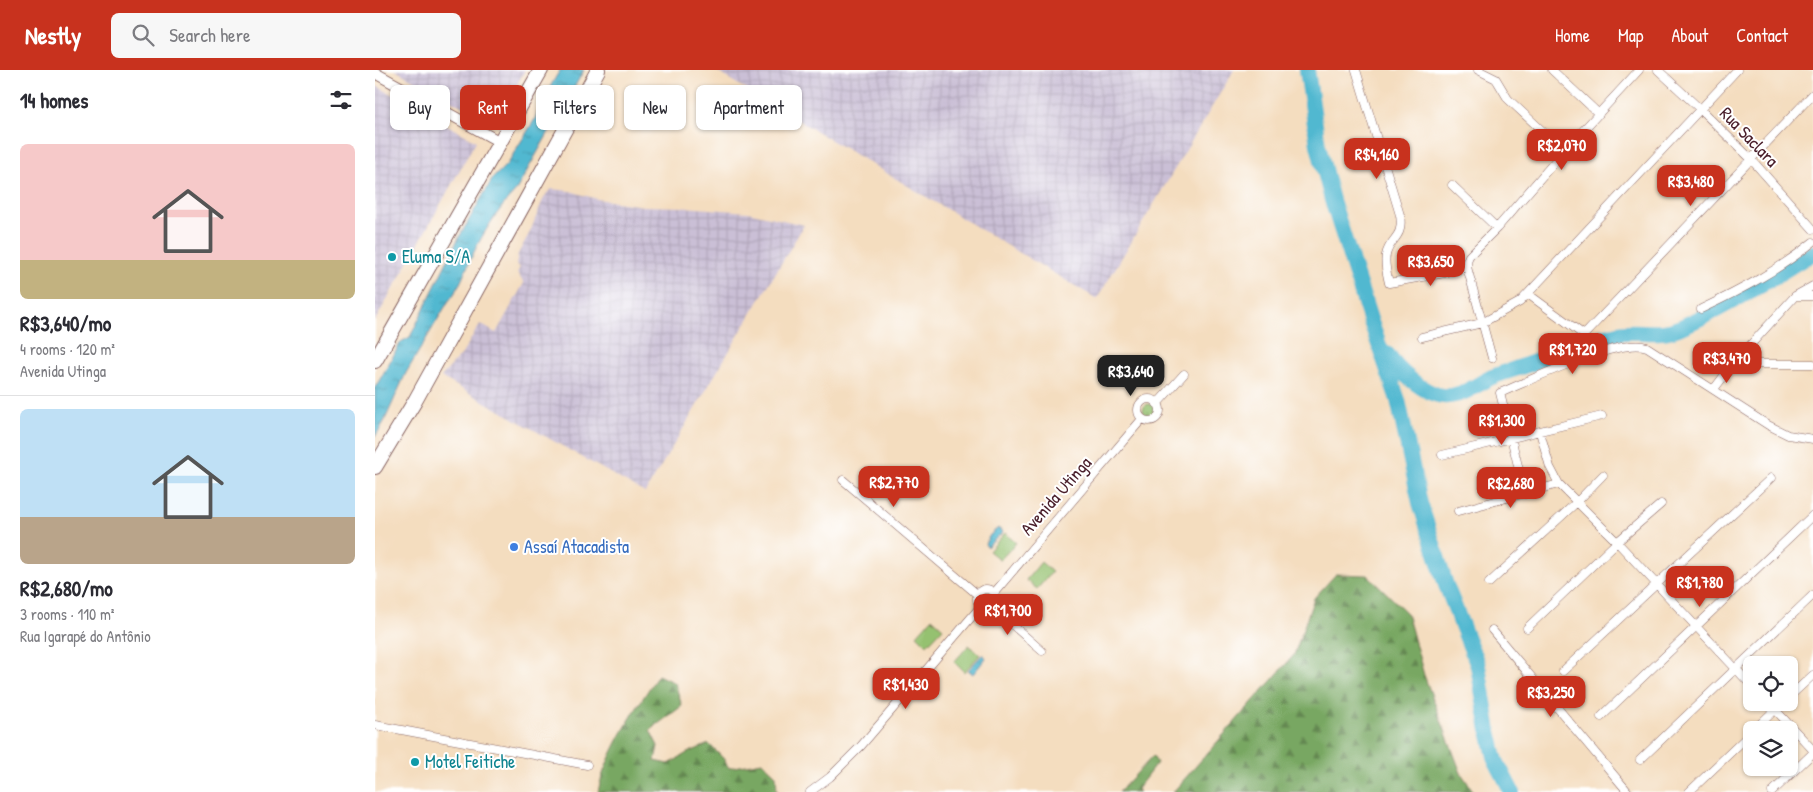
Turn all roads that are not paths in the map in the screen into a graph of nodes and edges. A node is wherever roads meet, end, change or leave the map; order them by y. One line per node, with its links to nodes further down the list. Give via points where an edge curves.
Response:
1 (541, 70): 13 (highway)
2 (598, 70): 41 (highway, via 415,402)
3 (1356, 70): 20 (street, via 1400,215 1399,234 1386,254 1389,283)
4 (1478, 70): 14 (street, via 1495,79 1508,99)
5 (1553, 70): 12 (street)
6 (1639, 70): 12 (street)
7 (1658, 70): 11 (street, Rua Saclara)
8 (1737, 70): 11 (street)
9 (375, 73): 13 (main road)
10 (1813, 94): 15 (street)
11 (1700, 108): 15 (street, Rua Saclara); 22 (street)
12 (1599, 114): 14 (street)
13 (500, 142): 29 (highway)
14 (1564, 151): 17 (street)
15 (1751, 159): 18 (street, Rua Saclara); 22 (street, via 1584,335)
16 (1452, 185): 17 (street)
17 (1497, 228): 20 (street, via 1472,252 1467,259)
18 (1813, 229)
19 (1813, 242): 25 (street, via 1781,266)
20 (1467, 267): 26 (street)
21 (1813, 286): 23 (street)
22 (1528, 294): 26 (street, via 1513,307)
23 (1795, 296): 24 (street); 30 (street)
24 (1813, 296)
25 (1701, 309)
26 (1482, 323): 27 (street); 28 (street)
27 (1422, 337)
28 (1492, 358)
29 (375, 362)
30 (1733, 364): 31 (street); 33 (street)
31 (1813, 364)
32 (1184, 374): 34 (street)
33 (1714, 389): 38 (street, via 1640,345 1594,354 1500,394); 39 (street, via 1768,425 1796,437)
34 (1157, 404): 36 (street, via 1159,414 1155,419); 36 (street, via 1148,400 1141,402 1138,412)
35 (1602, 416): 37 (street)
36 (1142, 419): 54 (street, Avenida Utinga)
37 (1540, 432): 38 (street); 45 (street, via 1549,467)
38 (1511, 439): 40 (street); 46 (street)
39 (1813, 439)
40 (1442, 455)
41 (375, 467)
42 (1603, 475): 47 (street)
43 (1771, 478): 53 (street)
44 (843, 480): 55 (street)
45 (1559, 484): 46 (street); 47 (street)
46 (1525, 494): 49 (street)
47 (1578, 501): 51 (street); 52 (street)
48 (1661, 504): 51 (street)
49 (1458, 511)
50 (1813, 515): 59 (street)
51 (1617, 542): 53 (street); 60 (street)
52 (1489, 584)
53 (1657, 584): 59 (street); 64 (street)
54 (994, 593): 55 (street, via 986,589); 58 (street, via 995,601)
55 (978, 595): 57 (street)
56 (1813, 595): 63 (street)
57 (981, 606): 58 (street); 77 (street, via 861,746)
58 (991, 606): 62 (street)
59 (1697, 627): 63 (street); 70 (street)
60 (1527, 628)
61 (1492, 630): 78 (street)
62 (1042, 650)
63 (1735, 669): 66 (street); 75 (street)
64 (1563, 672)
65 (1813, 675): 67 (street)
66 (1743, 677)
67 (1798, 689)
68 (1774, 711): 71 (street)
69 (1776, 711): 74 (street)
70 (1601, 717)
71 (1763, 721)
72 (375, 725): 76 (street)
73 (1743, 741): 79 (street)
74 (1813, 752): 80 (street)
75 (1640, 760)
76 (587, 765)
77 (810, 792)
78 (1628, 792)
79 (1689, 792)
80 (1772, 792)

